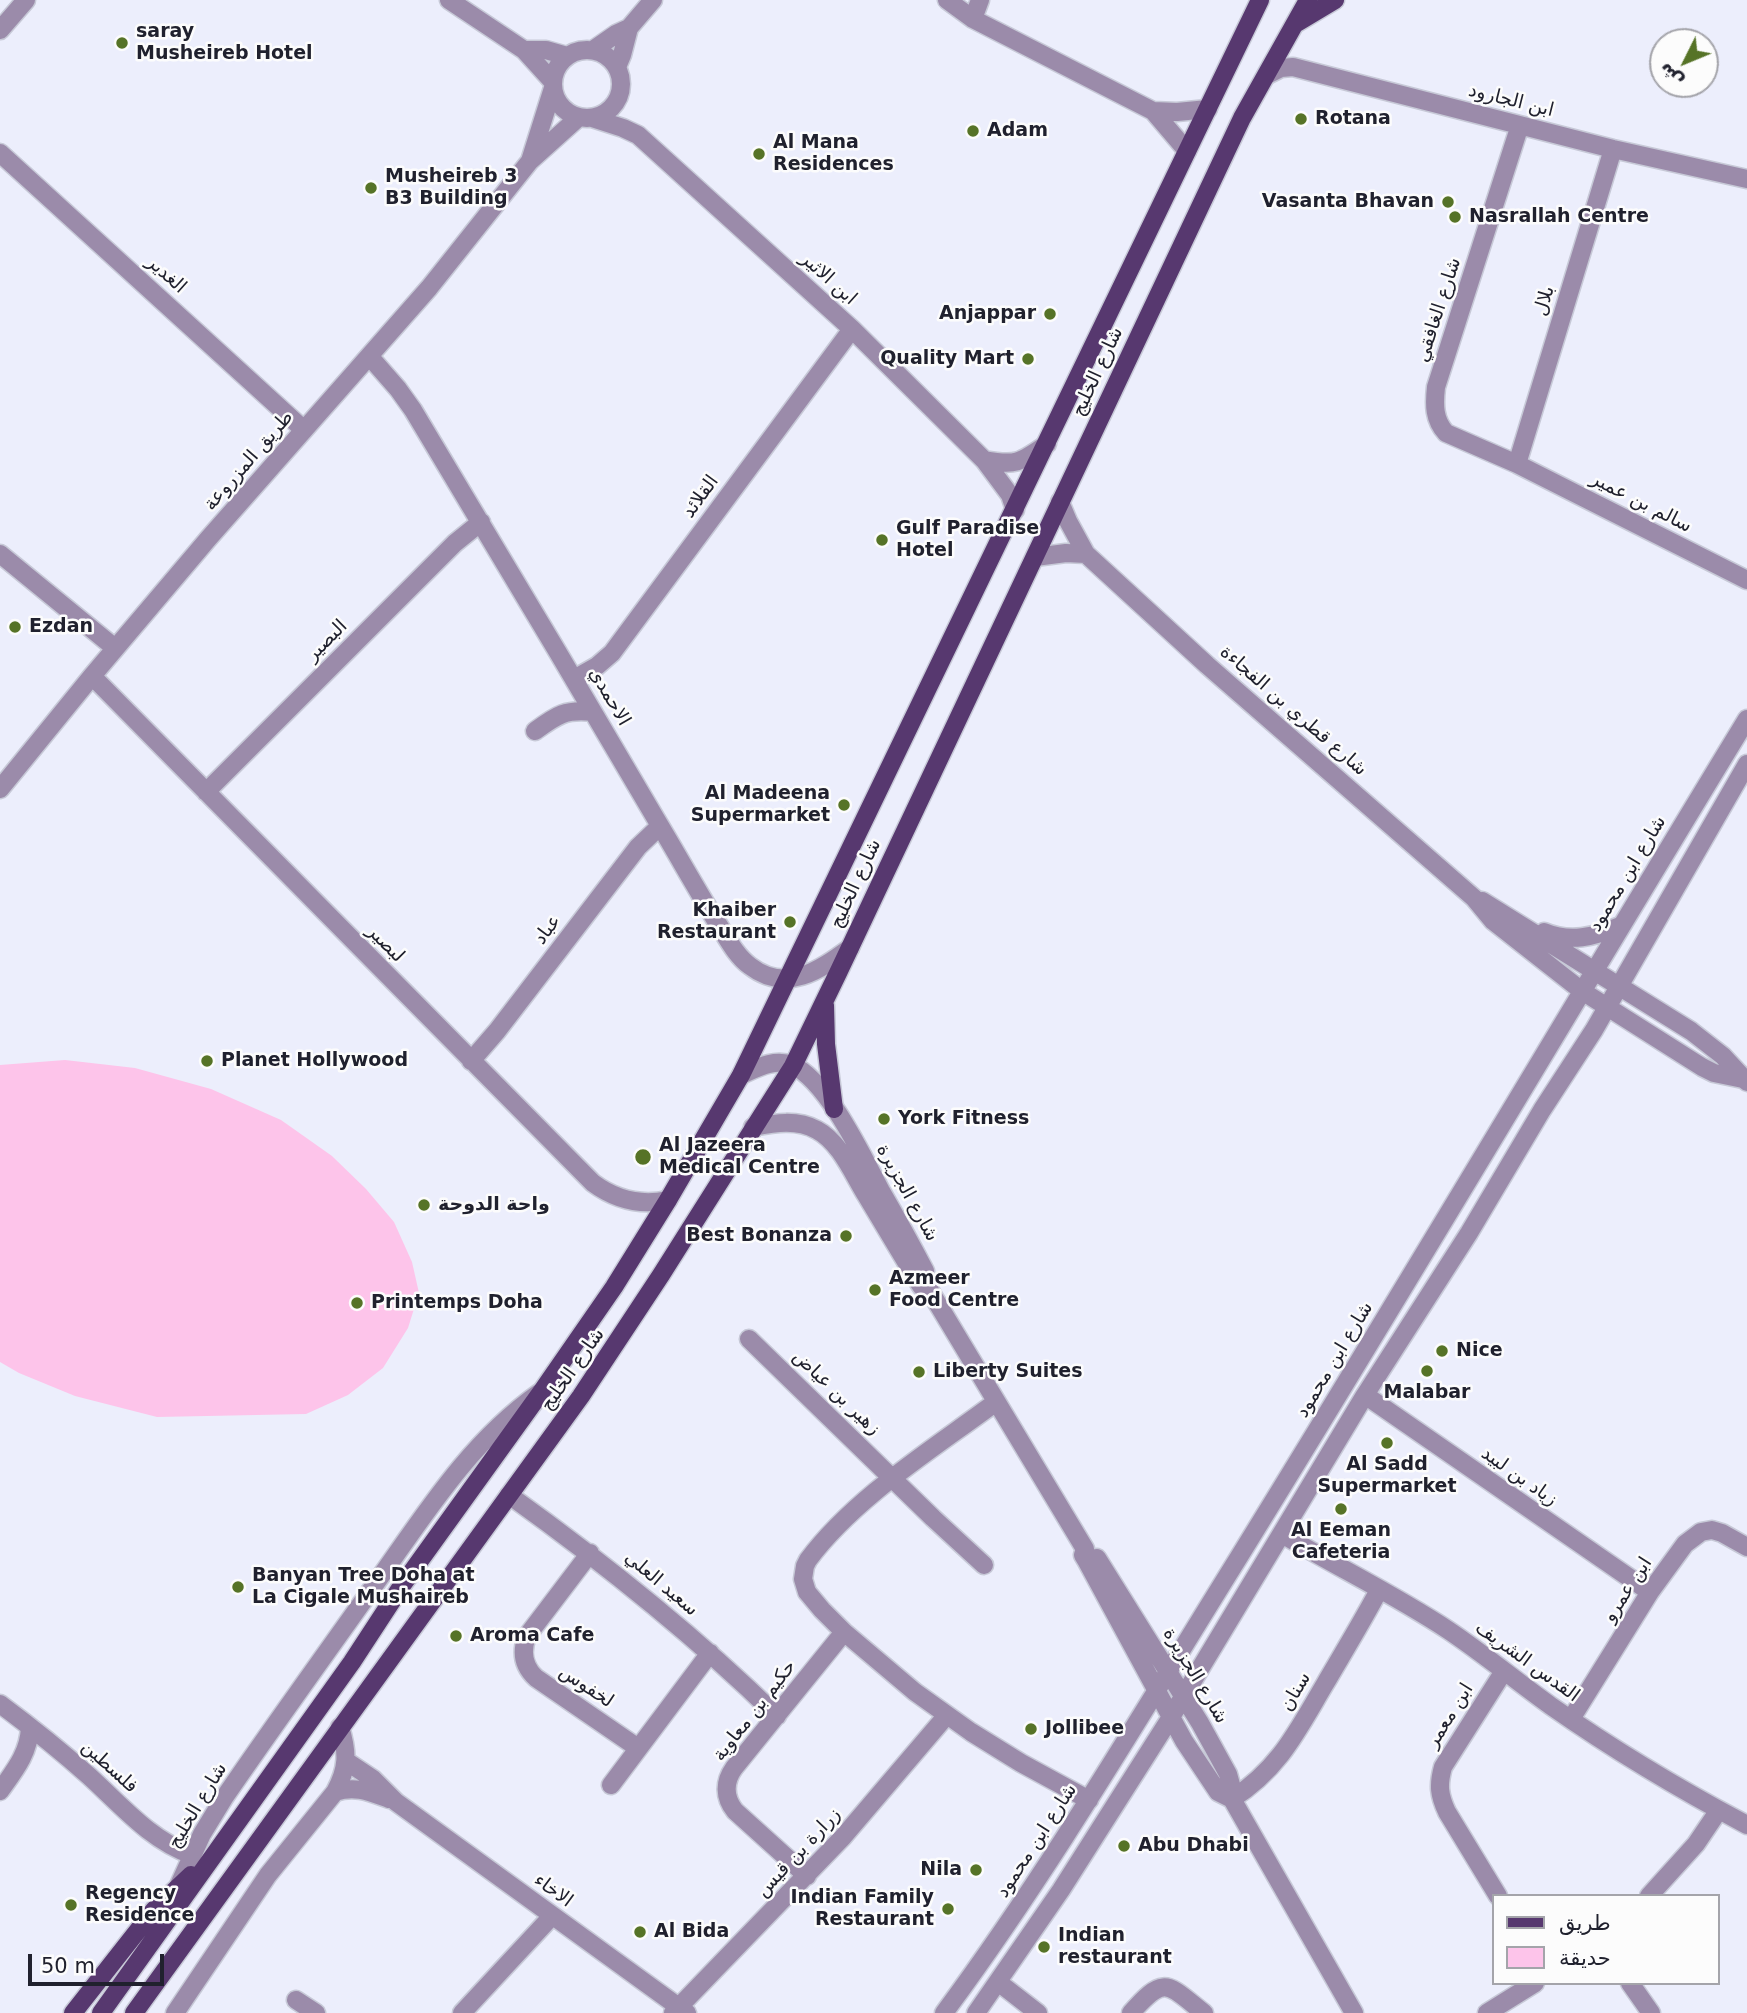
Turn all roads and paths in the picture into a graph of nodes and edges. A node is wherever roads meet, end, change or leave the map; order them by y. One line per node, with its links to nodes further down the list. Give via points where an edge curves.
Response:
1 (26, 0): 12 (street)
2 (449, 0): 13 (street)
3 (653, 0): 11 (street)
4 (947, 0): 9 (street)
5 (980, 0): 9 (street)
6 (1260, 0): 20 (main road, شارع الخليج)
7 (1308, 0): 10 (main road, شارع الخليج)
8 (1335, 0): 10 (main road)
9 (973, 19): 21 (street)
10 (1292, 26): 17 (main road, شارع الخليج)
11 (629, 28): 14 (street); 16 (street)
12 (0, 30)
13 (524, 50): 15 (street); 18 (street)
14 (593, 50): 15 (street); 16 (street)
15 (567, 56): 18 (street, via 556,67)
16 (617, 67): 19 (street, via 621,84)
17 (1267, 75): 23 (street, ابن الجارود, via 1293,67); 36 (main road, شارع الخليج, via 1242,118)
18 (553, 85): 22 (street, via 557,101 566,111); 28 (street, طريق المزروعة)
19 (616, 102): 22 (street, via 606,112); 24 (street, ابن الاثير)
20 (1208, 109): 21 (street); 26 (main road, شارع الخليج)
21 (1153, 111): 26 (street)
22 (585, 117): 24 (street, ابن الاثير); 28 (street, طريق المزروعة)
23 (1520, 125): 25 (street, ابن الجارود); 35 (street, شارع الغافقي, via 1435,399 1435,414 1446,433)
24 (638, 135): 30 (street, ابن الاثير)
25 (1613, 149): 29 (street, ابن الجارود); 35 (street, بلال)
26 (1187, 151): 33 (main road, شارع الخليج)
27 (0, 153): 32 (street, الغدير)
28 (530, 161): 31 (street, طريق المزروعة)
29 (1747, 179)
30 (852, 328): 34 (street, ابن الاثير); 45 (street, القلائد, via 612,653)
31 (370, 357): 32 (street, طريق المزروعة); 38 (street, الاحمدي, via 413,410)
32 (304, 430): 43 (street, طريق المزروعة)
33 (1047, 444): 34 (street, via 1014,464); 37 (main road, شارع الخليج)
34 (984, 460): 37 (street, ابن الاثير, via 1010,495)
35 (1517, 464): 42 (street, سالم بن عمير)
36 (1060, 502): 40 (street, شارع قطري بن الفجاءة); 41 (main road, شارع الخليج)
37 (1015, 510): 59 (main road, شارع الخليج)
38 (481, 522): 45 (street, الاحمدي); 52 (street, البصير, via 455,542)
39 (0, 554): 43 (street)
40 (1086, 554): 41 (street); 54 (street, شارع قطري بن الفجاءة)
41 (1035, 557): 57 (main road, شارع الخليج)
42 (1747, 580)
43 (115, 648): 44 (street, طريق المزروعة)
44 (92, 676): 51 (street, طريق المزروعة); 52 (street, لبصير)
45 (574, 680): 46 (street, الاحمدي); 47 (street)
46 (593, 712): 47 (street); 53 (street, الاحمدي)
47 (559, 714): 49 (street)
48 (1747, 719): 56 (street, شارع ابن محمود)
49 (535, 731)
50 (1747, 764): 60 (street)
51 (0, 789)
52 (206, 792): 64 (street, لبصير)
53 (660, 826): 59 (street, الاحمدي, via 739,954 763,973); 64 (street, عباد)
54 (1474, 898): 55 (street, شارع قطري بن الفجاءة); 61 (street, شارع قطري بن الفجاءة, via 1493,921)
55 (1508, 916): 56 (street, via 1571,939); 58 (street, شارع قطري بن الفجاءة)
56 (1620, 926): 58 (street, شارع ابن محمود)
57 (850, 948): 59 (street, via 813,972); 62 (main road, شارع الخليج)
58 (1594, 971): 60 (street, شارع قطري بن الفجاءة); 61 (street, شارع ابن محمود)
59 (789, 979): 66 (main road, شارع الخليج)
60 (1619, 988): 63 (street); 67 (street, شارع قطري بن الفجاءة, via 1716,1048)
61 (1582, 991): 63 (street, شارع قطري بن الفجاءة); 87 (street, شارع ابن محمود)
62 (825, 1001): 65 (main road, شارع الخليج); 68 (main road)
63 (1608, 1007): 67 (street, شارع قطري بن الفجاءة, via 1702,1067); 74 (street)
64 (471, 1061): 70 (street, لبصير, via 602,1190 633,1202)
65 (793, 1066): 66 (street, via 770,1063); 68 (street, شارع الجزيرة); 69 (main road, شارع الخليج)
66 (741, 1075): 70 (main road, شارع الخليج)
67 (1745, 1081)
68 (834, 1109): 71 (street, شارع الجزيرة, via 924,1269)
69 (753, 1127): 71 (street, شارع الجزيرة, via 796,1123 830,1140 921,1286); 77 (main road, شارع الخليج, via 622,1336)
70 (668, 1200): 73 (main road, شارع الخليج)
71 (930, 1291): 75 (street, شارع الجزيرة)
72 (749, 1339): 76 (street, زهير بن عياض)
73 (542, 1391): 108 (main road, شارع الخليج, via 352,1662); 108 (street, شارع الخليج, via 500,1423 463,1462 235,1782 214,1814)
74 (1365, 1395): 78 (street); 84 (street, زياد بن لبيد)
75 (996, 1402): 76 (street); 80 (street, شارع الجزيرة)
76 (894, 1478): 82 (street, زهير بن عياض); 85 (street, via 841,1521 805,1566 807,1592)
77 (509, 1494): 81 (street, سعيد العلي); 97 (main road, شارع الخليج)
78 (1282, 1534): 83 (street, القدس الشريف); 90 (street)
79 (1747, 1547): 84 (street, ابن عمرو, via 1722,1533 1701,1532 1685,1544)
80 (1085, 1549): 87 (street, شارع الجزيرة, via 1093,1553); 89 (street, شارع الجزيرة, via 1083,1555)
81 (590, 1553): 86 (street, سعيد العلي); 98 (street, لخفوس, via 527,1636 524,1659 536,1678)
82 (984, 1565)
83 (1379, 1590): 88 (street, القدس الشريف, via 1474,1647); 103 (street, سنان, via 1289,1746 1269,1770)
84 (1650, 1592): 95 (street, ابن عمرو)
85 (850, 1637): 92 (street); 93 (street, حكيم بن معاوية)
86 (710, 1653): 93 (street, سعيد العلي); 98 (street)
87 (1168, 1671): 89 (street, شارع ابن محمود); 90 (street, شارع الجزيرة)
88 (1504, 1671): 95 (street, القدس الشريف); 110 (street, ابن معمر, via 1443,1767 1438,1783 1447,1812)
89 (1157, 1692): 94 (street, شارع الجزيرة); 104 (street, شارع ابن محمود)
90 (1183, 1695): 94 (street); 103 (street, شارع الجزيرة, via 1228,1773)
91 (0, 1704): 96 (street, فلسطين)
92 (947, 1715): 104 (street); 109 (street, زرارة بن قيس)
93 (776, 1716): 109 (street, حكيم بن معاوية, via 730,1773 726,1793 735,1811)
94 (1171, 1717): 103 (street, شارع الجزيرة, via 1218,1792); 113 (street)
95 (1570, 1719): 106 (street, القدس الشريف)
96 (30, 1727): 101 (street, via 23,1757); 108 (street, فلسطين, via 156,1837)
97 (340, 1727): 99 (street); 116 (main road, شارع الخليج)
98 (638, 1748): 100 (street)
99 (346, 1761): 102 (street); 105 (street, الاخاء)
100 (611, 1785)
101 (0, 1791)
102 (335, 1792): 105 (street, الاخاء, via 363,1789); 123 (street, via 268,1875)
103 (1231, 1799): 131 (street, شارع الجزيرة)
104 (1089, 1800): 126 (street, شارع ابن محمود)
105 (396, 1802): 112 (street, الاخاء)
106 (1719, 1810): 107 (street, القدس الشريف); 111 (street, via 1696,1844)
107 (1747, 1825)
108 (200, 1859): 119 (main road, شارع الخليج, via 142,1923); 120 (main road, شارع الخليج)
109 (807, 1876): 118 (street, زرارة بن قيس)
110 (1497, 1894)
111 (1651, 1894)
112 (552, 1916): 118 (street, الاخاء); 125 (street)
113 (998, 1982): 127 (street); 128 (street)
114 (1532, 1985): 132 (street)
115 (1631, 1985): 133 (street)
116 (146, 1995): 121 (main road, شارع الخليج); 122 (main road, شارع الخليج)
117 (296, 2000): 124 (street)
118 (680, 2011)
119 (73, 2013)
120 (101, 2013)
121 (134, 2013)
122 (142, 2013)
123 (175, 2013)
124 (316, 2013)
125 (463, 2013)
126 (944, 2013)
127 (975, 2013)
128 (1038, 2013)
129 (1131, 2013): 130 (street, via 1151,1991 1162,1987)
130 (1204, 2013)
131 (1354, 2013)
132 (1488, 2013)
133 (1651, 2013)

